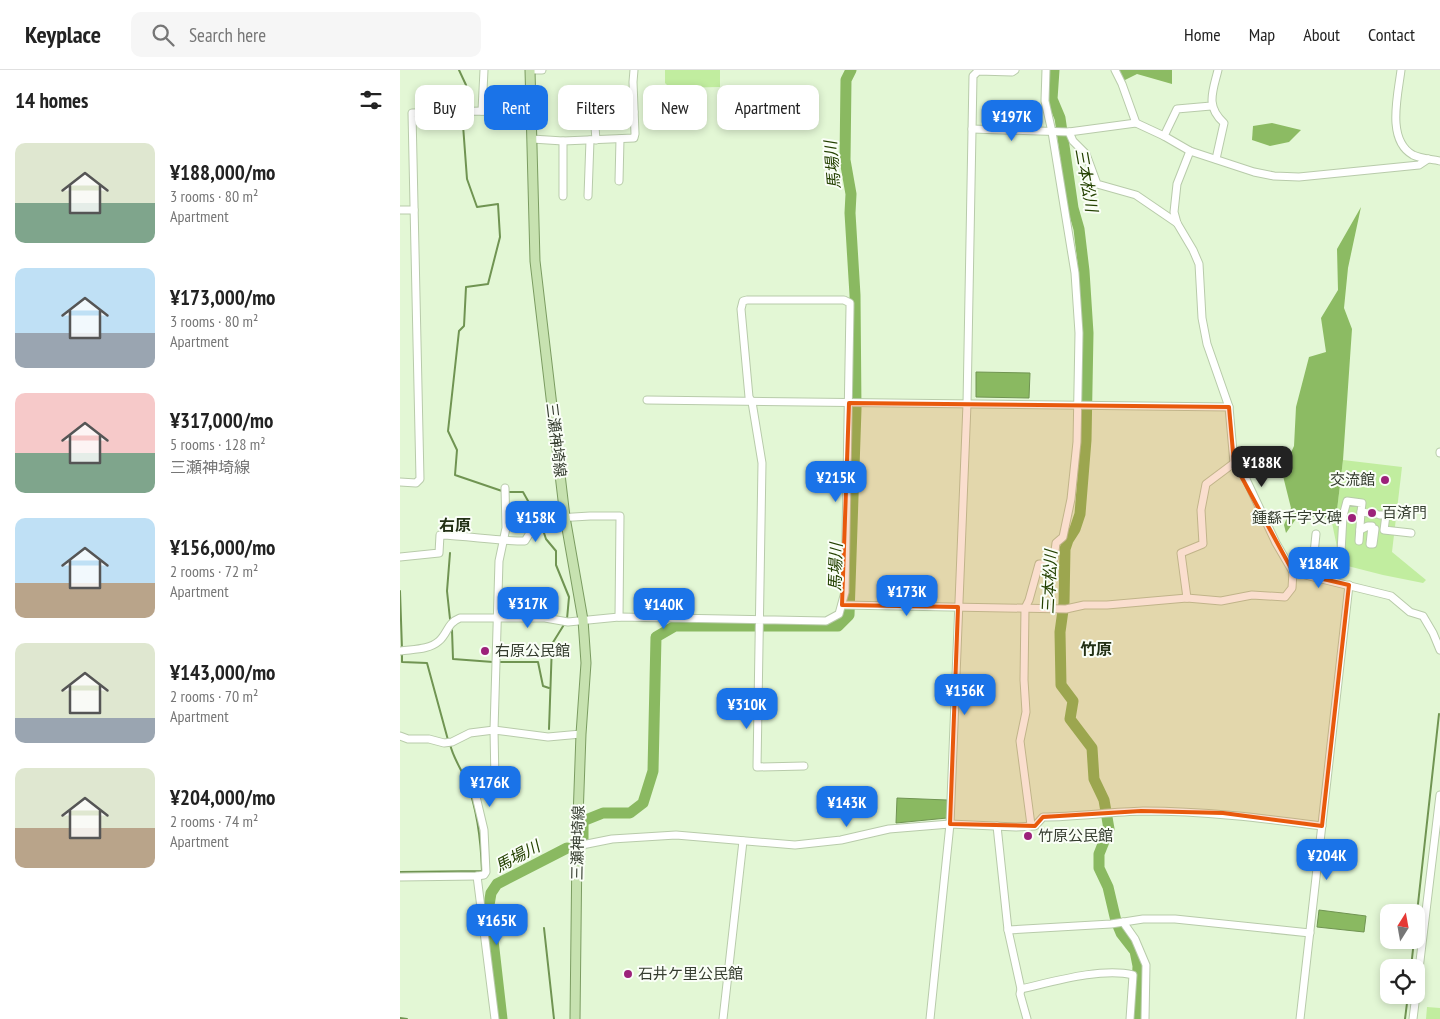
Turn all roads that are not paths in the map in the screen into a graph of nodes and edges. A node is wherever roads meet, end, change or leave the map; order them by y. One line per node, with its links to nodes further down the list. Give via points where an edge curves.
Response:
1 (484, 70): 13 (street)
2 (530, 70): 3 (street); 10 (main road, 三瀬神埼線)
3 (542, 70)
4 (634, 70): 14 (street)
5 (1015, 70): 17 (street, via 975,73)
6 (1046, 70): 20 (street, via 1045,101)
7 (1115, 70): 16 (street)
8 (1218, 70): 11 (street)
9 (1401, 70): 29 (street, via 1397,137 1414,156)
10 (530, 85)
11 (1211, 106): 22 (street, via 1177,109); 28 (street, via 1224,123)
12 (415, 112): 35 (street, via 412,112)
13 (474, 112): 15 (street)
14 (634, 112): 23 (street, via 635,136)
15 (484, 113)
16 (1136, 123): 21 (street); 22 (street)
17 (972, 129): 20 (street); 40 (street)
18 (532, 130): 24 (main road, 三瀬神埼線)
19 (593, 130): 25 (street)
20 (1052, 132): 21 (street); 41 (street, via 1075,273)
21 (1069, 132): 36 (street, via 1086,154 1097,184 1136,196)
22 (1164, 136): 27 (street)
23 (620, 139): 25 (street); 31 (street)
24 (532, 140): 26 (street); 47 (main road, 三瀬神埼線, via 535,261)
25 (593, 140): 26 (street); 33 (street)
26 (564, 141): 32 (street)
27 (1190, 151): 28 (street); 36 (street, via 1177,184 1174,212)
28 (1216, 159): 29 (street, via 1268,175 1299,177 1419,164)
29 (1428, 159): 30 (street)
30 (1440, 161)
31 (619, 181)
32 (563, 196)
33 (588, 196)
34 (400, 210): 35 (street)
35 (414, 210): 44 (street, via 420,479 416,483)
36 (1177, 223): 42 (street, via 1199,264 1207,344)
37 (648, 400): 38 (street)
38 (752, 402): 39 (street); 39 (street, via 741,309 743,302 844,300 850,303); 63 (street, via 762,463)
39 (849, 403): 40 (street); 58 (street)
40 (967, 404): 41 (street); 59 (street)
41 (1078, 405): 42 (street); 60 (street, via 1067,524 1063,537 1056,543 1054,559 1049,564 1039,564)
42 (1229, 407): 43 (street)
43 (1234, 463): 55 (street, via 1245,478); 57 (street, via 1206,484 1201,510 1203,544 1180,552)
44 (400, 482)
45 (505, 488): 52 (street, via 506,528)
46 (1360, 512): 49 (street); 50 (street, via 1386,515 1384,530); 51 (street, via 1362,503 1347,501 1341,552 1336,560 1313,563)
47 (565, 517): 52 (street, via 542,519 525,541); 61 (street, via 620,516); 64 (main road, 三瀬神埼線)
48 (1375, 529): 49 (street, via 1373,544 1370,544 1372,526)
49 (1360, 530): 53 (street)
50 (1411, 533)
51 (1316, 534)
52 (503, 541): 54 (street, via 440,535 439,553); 62 (street, via 499,560)
53 (1359, 541)
54 (400, 556)
55 (1293, 572): 56 (street, via 1312,573); 57 (street, via 1292,588 1286,597 1252,595 1220,601)
56 (1349, 585): 65 (street, via 1391,596 1410,612 1423,616); 75 (street)
57 (1187, 598): 60 (street, via 1066,609)
58 (842, 605): 59 (street); 63 (street, via 839,614 826,621)
59 (958, 607): 60 (street); 72 (street)
60 (1025, 608): 73 (street, via 1026,712 1020,741)
61 (619, 617): 63 (street); 64 (street)
62 (497, 618): 64 (street); 66 (street, via 453,620 439,641 429,647); 67 (street)
63 (759, 619): 70 (street, via 757,767)
64 (583, 620): 68 (main road, 三瀬神埼線, via 586,663)
65 (1440, 650)
66 (400, 651)
67 (494, 730): 68 (street, via 548,737); 69 (street, via 470,733 449,742); 78 (street, via 495,781 474,788 484,830 486,864 484,875)
68 (581, 734): 77 (main road, 三瀬神埼線)
69 (400, 736)
70 (804, 766)
71 (1440, 795): 83 (street)
72 (950, 824): 74 (street); 76 (street, via 889,829 841,840 795,845); 89 (street)
73 (1031, 825): 74 (street); 75 (street, via 1035,826 1043,817 1148,811 1223,814)
74 (997, 826): 81 (street)
75 (1322, 826): 82 (street)
76 (743, 841): 77 (street, via 660,835 612,838); 88 (street)
77 (577, 846): 87 (main road, 三瀬神埼線)
78 (477, 876): 79 (street); 86 (street)
79 (400, 877)
80 (1123, 922): 81 (street); 82 (street, via 1175,919); 92 (street, via 1146,965)
81 (1008, 930): 84 (street)
82 (1310, 933): 93 (street)
83 (1420, 959)
84 (1021, 989): 90 (street); 91 (street, via 1084,975 1125,973 1133,976)
85 (1415, 1004): 94 (street)
86 (495, 1019)
87 (575, 1019)
88 (723, 1019)
89 (930, 1019)
90 (1027, 1019)
91 (1130, 1019)
92 (1145, 1019)
93 (1300, 1019)
94 (1413, 1019)

